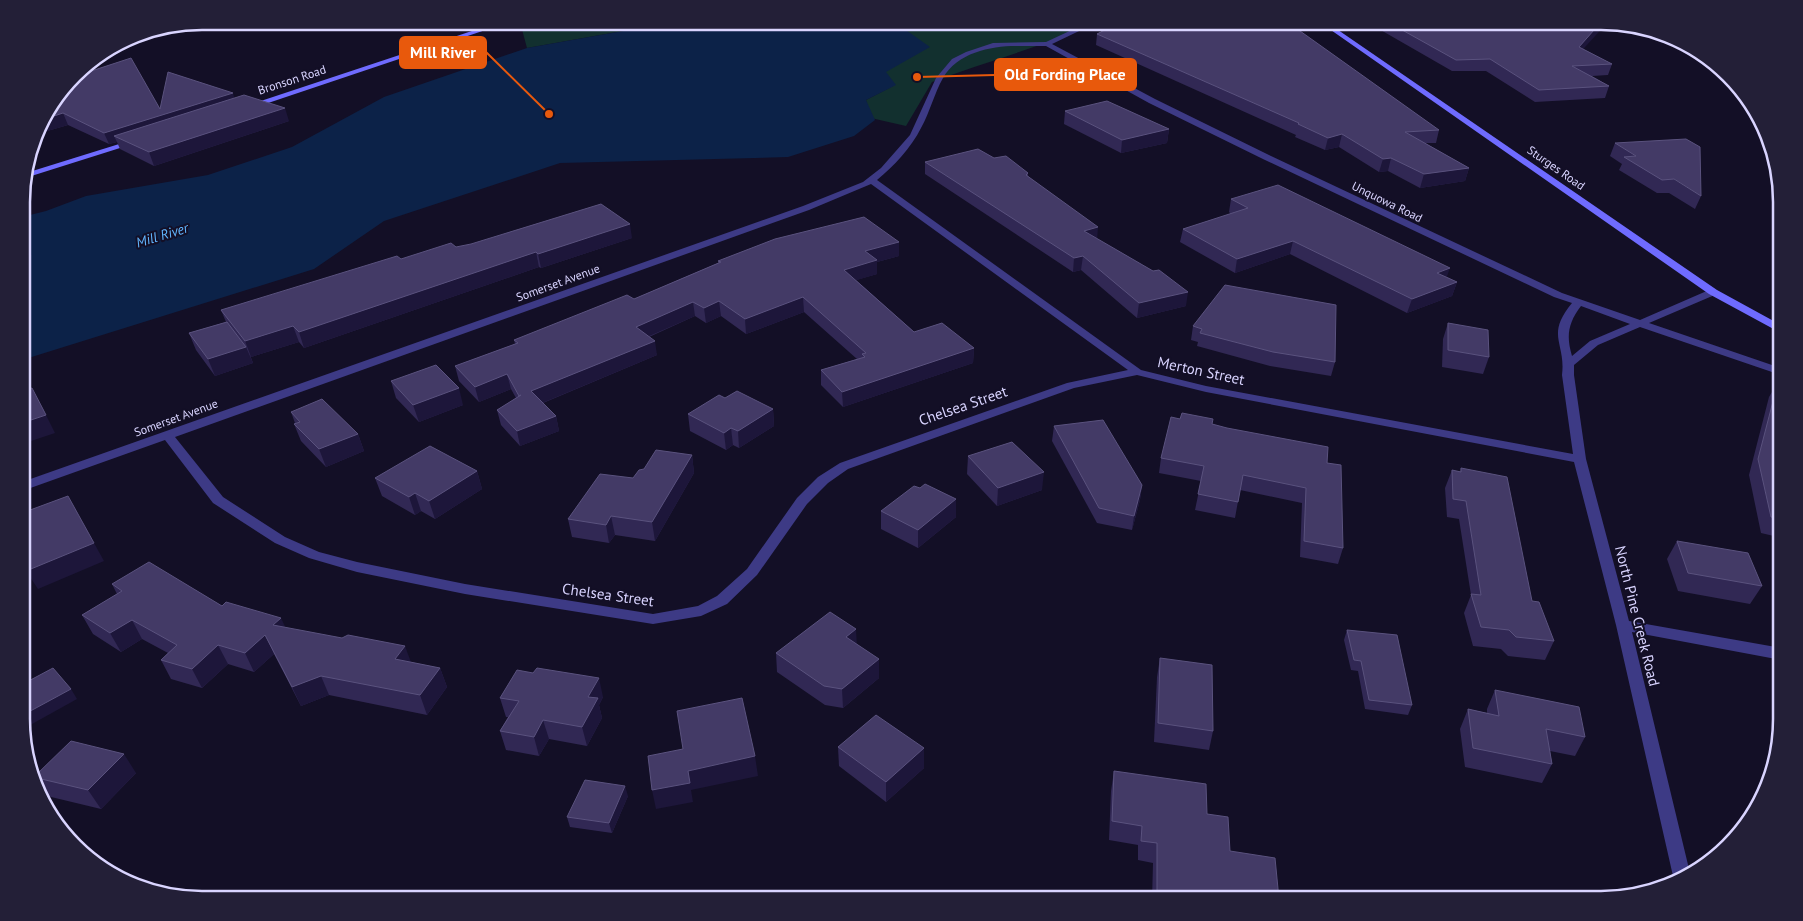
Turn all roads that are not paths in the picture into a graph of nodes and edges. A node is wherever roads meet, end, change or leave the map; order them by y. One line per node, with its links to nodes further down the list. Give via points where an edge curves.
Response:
1 (481, 30): 5 (main road, Bronson Road)
2 (1077, 30): 4 (street)
3 (1333, 30): 9 (main road, Sturges Road)
4 (1047, 44): 8 (street, Somerset Avenue, via 987,46 949,65 936,82 917,130); 10 (street, Unquowa Road, via 1152,101 1268,158 1428,235)
5 (240, 109)
6 (143, 140): 7 (main road)
7 (32, 174)
8 (871, 180): 15 (street, Merton Street); 16 (street, Somerset Avenue, via 806,208)
9 (1712, 292): 11 (street); 12 (main road, Sturges Road)
10 (1579, 302): 11 (street, Unquowa Road); 13 (street, North Pine Creek Road, via 1563,324 1560,338)
11 (1638, 324): 13 (street, via 1594,343); 14 (street, Unquowa Road)
12 (1773, 326)
13 (1569, 364): 17 (street, North Pine Creek Road)
14 (1773, 369)
15 (1137, 372): 16 (street, Chelsea Street, via 1072,385 844,466 823,480 802,501 752,572 722,600 701,611 653,619 465,589 314,555 280,540 218,500); 17 (street, Merton Street, via 1206,389)
16 (167, 435): 18 (street, Somerset Avenue)
17 (1580, 459): 19 (street, North Pine Creek Road)
18 (30, 484)
19 (1623, 625): 20 (street); 21 (street, North Pine Creek Road)
20 (1773, 652)
21 (1681, 871)

